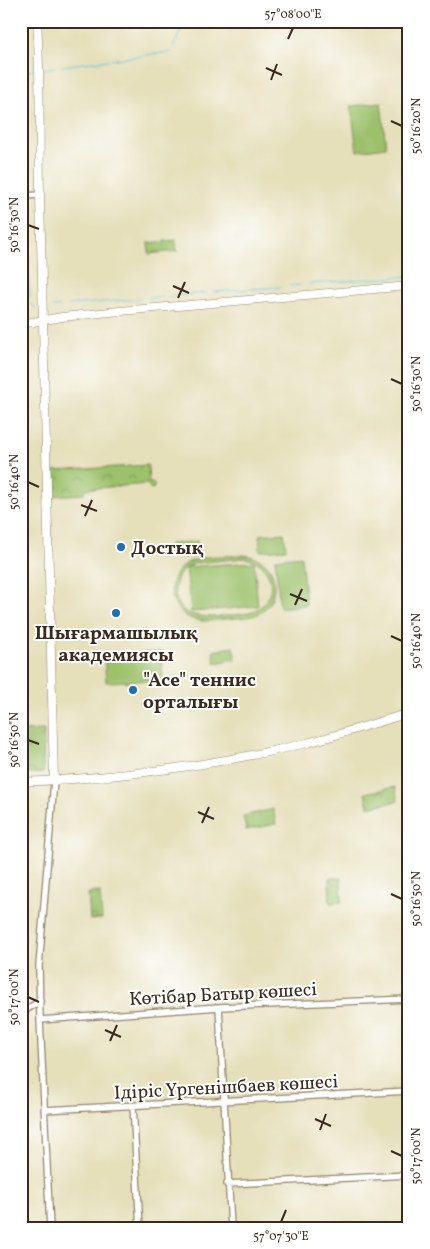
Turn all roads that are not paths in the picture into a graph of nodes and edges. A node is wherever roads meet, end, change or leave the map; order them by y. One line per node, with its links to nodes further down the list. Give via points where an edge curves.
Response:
1 (37, 21): 2 (street)
2 (40, 195): 3 (street); 5 (street)
3 (21, 196)
4 (409, 286): 5 (street)
5 (45, 320): 6 (street); 8 (street)
6 (21, 324)
7 (409, 713): 8 (street, via 267,751 190,765)
8 (54, 781): 9 (street); 11 (street, via 40,954)
9 (21, 782)
10 (409, 999): 12 (street, Көтібар Батыр көшесі)
11 (40, 1001): 13 (street); 14 (street)
12 (219, 1007): 14 (street, Көтібар Батыр көшесі); 16 (street)
13 (21, 1014)
14 (40, 1020): 18 (street)
15 (409, 1091): 16 (street, Ідіріс Үргенішбаев көшесі)
16 (224, 1102): 17 (street, Ідіріс Үргенішбаев көшесі); 20 (street)
17 (133, 1106): 18 (street, Ідіріс Үргенішбаев көшесі); 22 (street)
18 (44, 1110): 21 (street)
19 (409, 1175): 20 (street)
20 (228, 1184): 23 (street)
21 (50, 1228)
22 (140, 1228)
23 (231, 1228)

